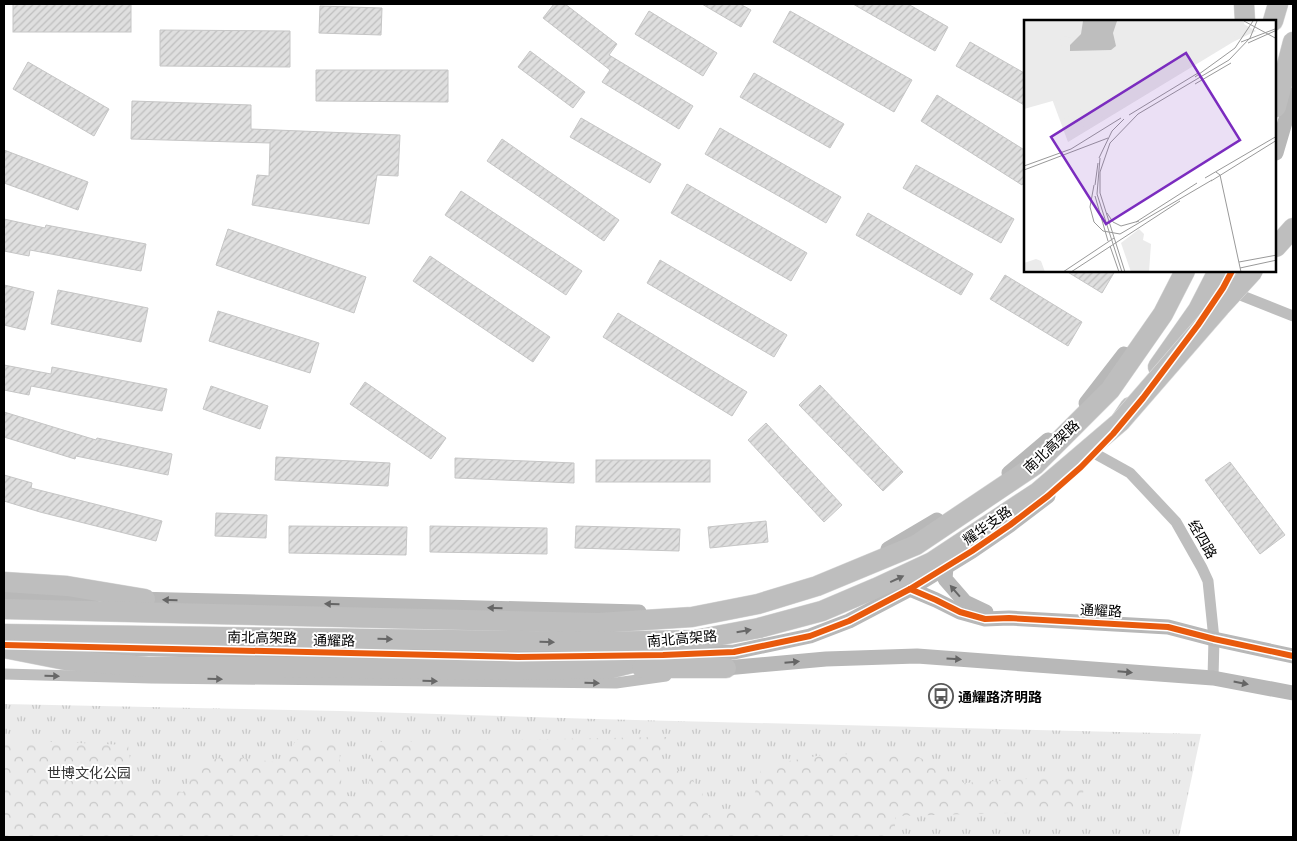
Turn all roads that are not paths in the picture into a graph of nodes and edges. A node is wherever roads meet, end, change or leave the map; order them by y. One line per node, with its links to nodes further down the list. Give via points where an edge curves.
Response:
1 (1244, 4): 4 (highway)
2 (1269, 4): 5 (street)
3 (1278, 4): 6 (highway)
4 (1245, 20)
5 (1265, 20)
6 (1273, 20)
7 (1293, 42): 9 (highway)
8 (1293, 95): 10 (street)
9 (1277, 103)
10 (1277, 150)
11 (1293, 228): 12 (highway)
12 (1277, 246)
13 (1177, 272): 25 (street, one-way to 25, via 1137,337 1089,400 1005,477 884,551 822,577 698,606 637,612)
14 (1185, 272): 26 (highway, 南北高架路, via 1163,314 1110,390 1034,465 916,545 817,586 758,604 692,617 598,623)
15 (1231, 272): 17 (street, 耀华支路)
16 (1252, 272): 19 (highway, bridge)
17 (1220, 280): 18 (street); 19 (highway, 南北高架路, bridge); 20 (street, 耀华支路, via 1198,325 1149,390)
18 (1293, 316)
19 (1120, 422): 28 (highway, 南北高架路, one-way to 19, via 595,642 695,640 759,628 822,611 932,562 1038,492)
20 (1094, 453): 21 (street, 耀华支路, via 1048,496); 29 (street, 经四路, via 1130,474 1176,522 1208,582)
21 (946, 567): 23 (street, 耀华支路); 27 (street, 通耀路, one-way to 21, via 965,602 945,578)
22 (4, 582): 25 (highway, via 67,586)
23 (910, 589): 27 (street, 通耀路, via 960,612 985,619); 31 (street, 耀华支路, via 849,621 810,636 734,652)
24 (4, 595): 25 (street)
25 (145, 599)
26 (4, 609)
27 (1009, 618): 29 (street, 通耀路, via 1168,627)
28 (4, 634)
29 (1214, 638): 32 (street, 通耀路); 36 (street, 经四路)
30 (4, 647): 31 (street, 通耀路, via 518,657); 33 (highway, via 66,660 148,667)
31 (663, 655): 33 (highway)
32 (1293, 656)
33 (612, 668): 34 (highway)
34 (726, 668): 35 (street, one-way to 34, via 616,683); 36 (street, one-way to 36, via 826,659 916,656)
35 (4, 674)
36 (1213, 678): 37 (street, one-way to 37)
37 (1293, 693)

